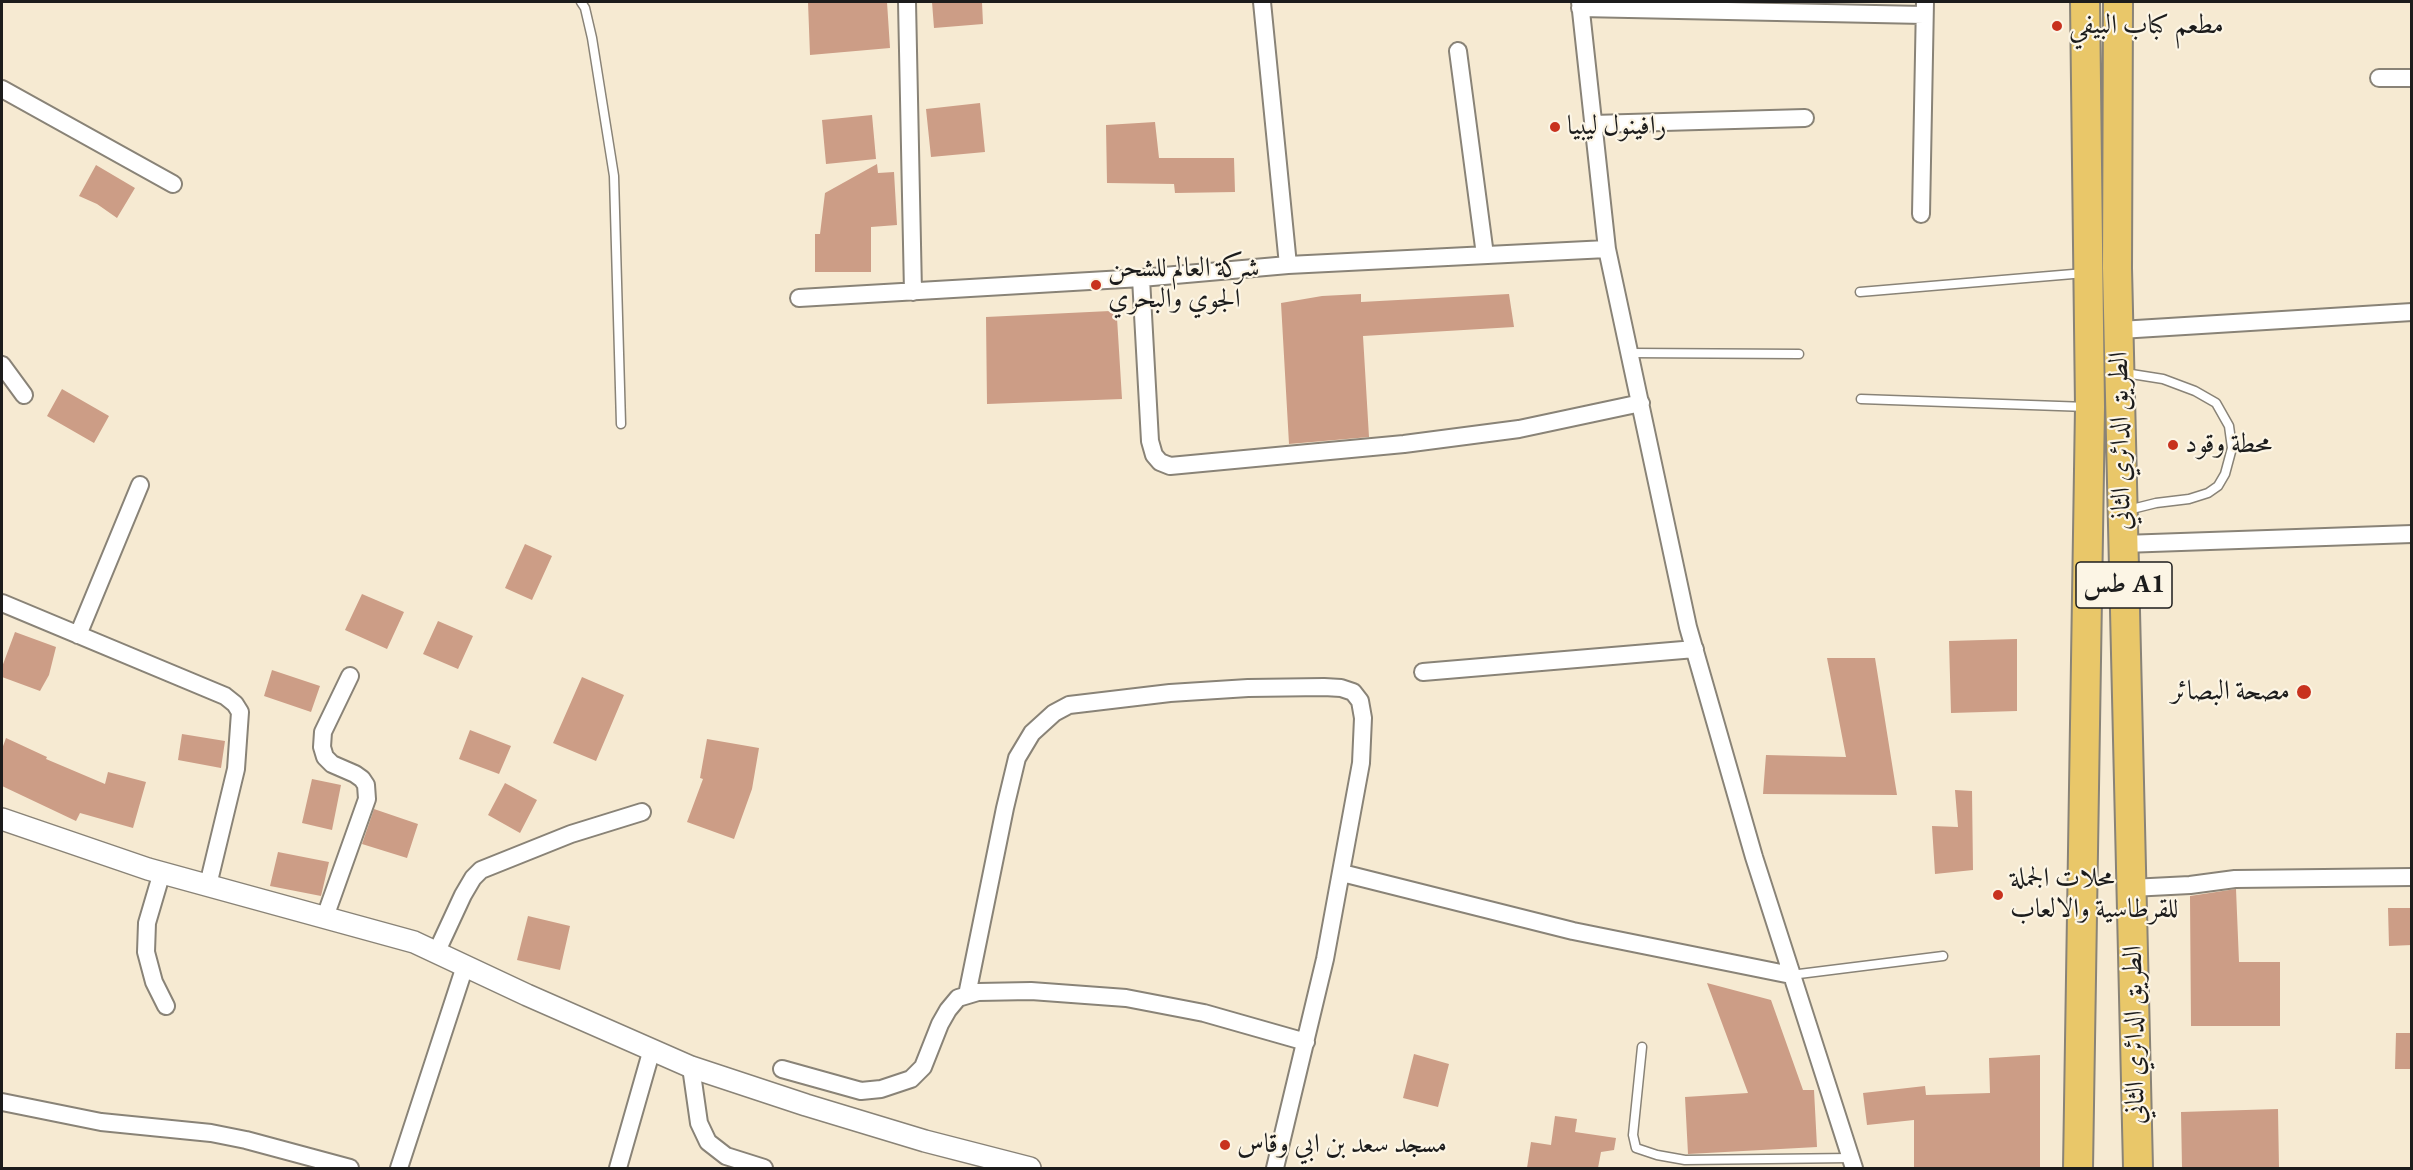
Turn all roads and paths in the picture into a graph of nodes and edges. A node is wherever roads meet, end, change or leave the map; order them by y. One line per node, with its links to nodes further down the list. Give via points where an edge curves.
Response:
1 (581, 2): 34 (lane, via 592,38 614,176)
2 (907, 2): 21 (street)
3 (1262, 2): 18 (street)
4 (2085, 2): 19 (highway, الطريق الدائري الثاني / طس A1)
5 (2118, 2): 25 (highway, الطريق الدائري الثاني / طس A1)
6 (1580, 4): 7 (street); 13 (street)
7 (1925, 8): 15 (street)
8 (1458, 51): 17 (street)
9 (2379, 78): 10 (street)
10 (2412, 78)
11 (2, 88): 14 (street)
12 (1805, 118): 13 (street)
13 (1593, 124): 16 (street)
14 (173, 184)
15 (1921, 214)
16 (1606, 249): 17 (street); 26 (street)
17 (1485, 255): 18 (street)
18 (1288, 265): 20 (street)
19 (2089, 272): 22 (lane); 33 (highway, الطريق الدائري الثاني / طس A1)
20 (1141, 278): 21 (street); 32 (street, via 1150,441 1154,455 1170,466 1520,429)
21 (913, 292): 23 (street)
22 (1860, 292)
23 (799, 298)
24 (2412, 312): 25 (street)
25 (2120, 330): 29 (highway, الطريق الدائري الثاني / طس A1)
26 (1630, 353): 27 (lane); 32 (street)
27 (1799, 354)
28 (2, 365): 30 (street)
29 (2121, 372): 36 (highway, الطريق الدائري الثاني / طس A1); 36 (lane, via 2163,379 2195,390 2216,403 2229,426 2232,448 2225,474 2208,494)
30 (24, 395)
31 (1861, 399): 33 (lane)
32 (1641, 403): 42 (street)
33 (2090, 407): 39 (highway, الطريق الدائري الثاني / طس A1)
34 (621, 424)
35 (141, 485): 41 (street)
36 (2122, 512): 38 (highway, الطريق الدائري الثاني / طس A1)
37 (2412, 534): 38 (street)
38 (2122, 544): 51 (highway, الطريق الدائري الثاني / طس A1)
39 (2087, 586): 72 (highway, الطريق الدائري الثاني / طس A1); 73 (highway, via 2094,643)
40 (2, 603): 41 (street)
41 (78, 635): 50 (street, via 225,696 240,712 236,768)
42 (1695, 649): 43 (street); 56 (street)
43 (1423, 672)
44 (350, 676): 52 (street, via 323,732 322,747 332,764 362,779 367,799)
45 (642, 812): 53 (street, via 571,834 481,870 463,895)
46 (2, 819): 47 (street)
47 (162, 872): 50 (street); 58 (street, via 147,923 146,952)
48 (1342, 873): 56 (street, via 1573,931); 57 (street, via 1361,763 1363,718 1360,701 1353,692 1341,687 1248,688 1069,705 1032,733 1017,758); 59 (street)
49 (2412, 877): 51 (street, via 2235,879)
50 (208, 885): 52 (street)
51 (2131, 888): 74 (highway, الطريق الدائري الثاني / طس A1)
52 (325, 916): 53 (street)
53 (437, 951): 55 (street)
54 (1943, 956): 56 (lane)
55 (465, 966): 61 (street); 67 (street)
56 (1791, 975): 65 (street)
57 (967, 995): 59 (street, via 1031,991 1126,998 1204,1013); 63 (street, via 958,998 948,1010 923,1067 911,1079 881,1089 861,1090)
58 (166, 1006)
59 (1306, 1042): 71 (street)
60 (1642, 1047): 65 (lane, via 1633,1135 1636,1148 1685,1160)
61 (652, 1049): 62 (street); 68 (street)
62 (692, 1067): 69 (street, via 699,1123 708,1142 726,1156); 70 (street, via 925,1141)
63 (782, 1069)
64 (2, 1102): 66 (street, via 101,1122 211,1133)
65 (1853, 1163)
66 (350, 1168)
67 (399, 1168)
68 (618, 1168)
69 (764, 1168)
70 (1030, 1168)
71 (1275, 1168)
72 (2078, 1168)
73 (2091, 1168)
74 (2138, 1168)

